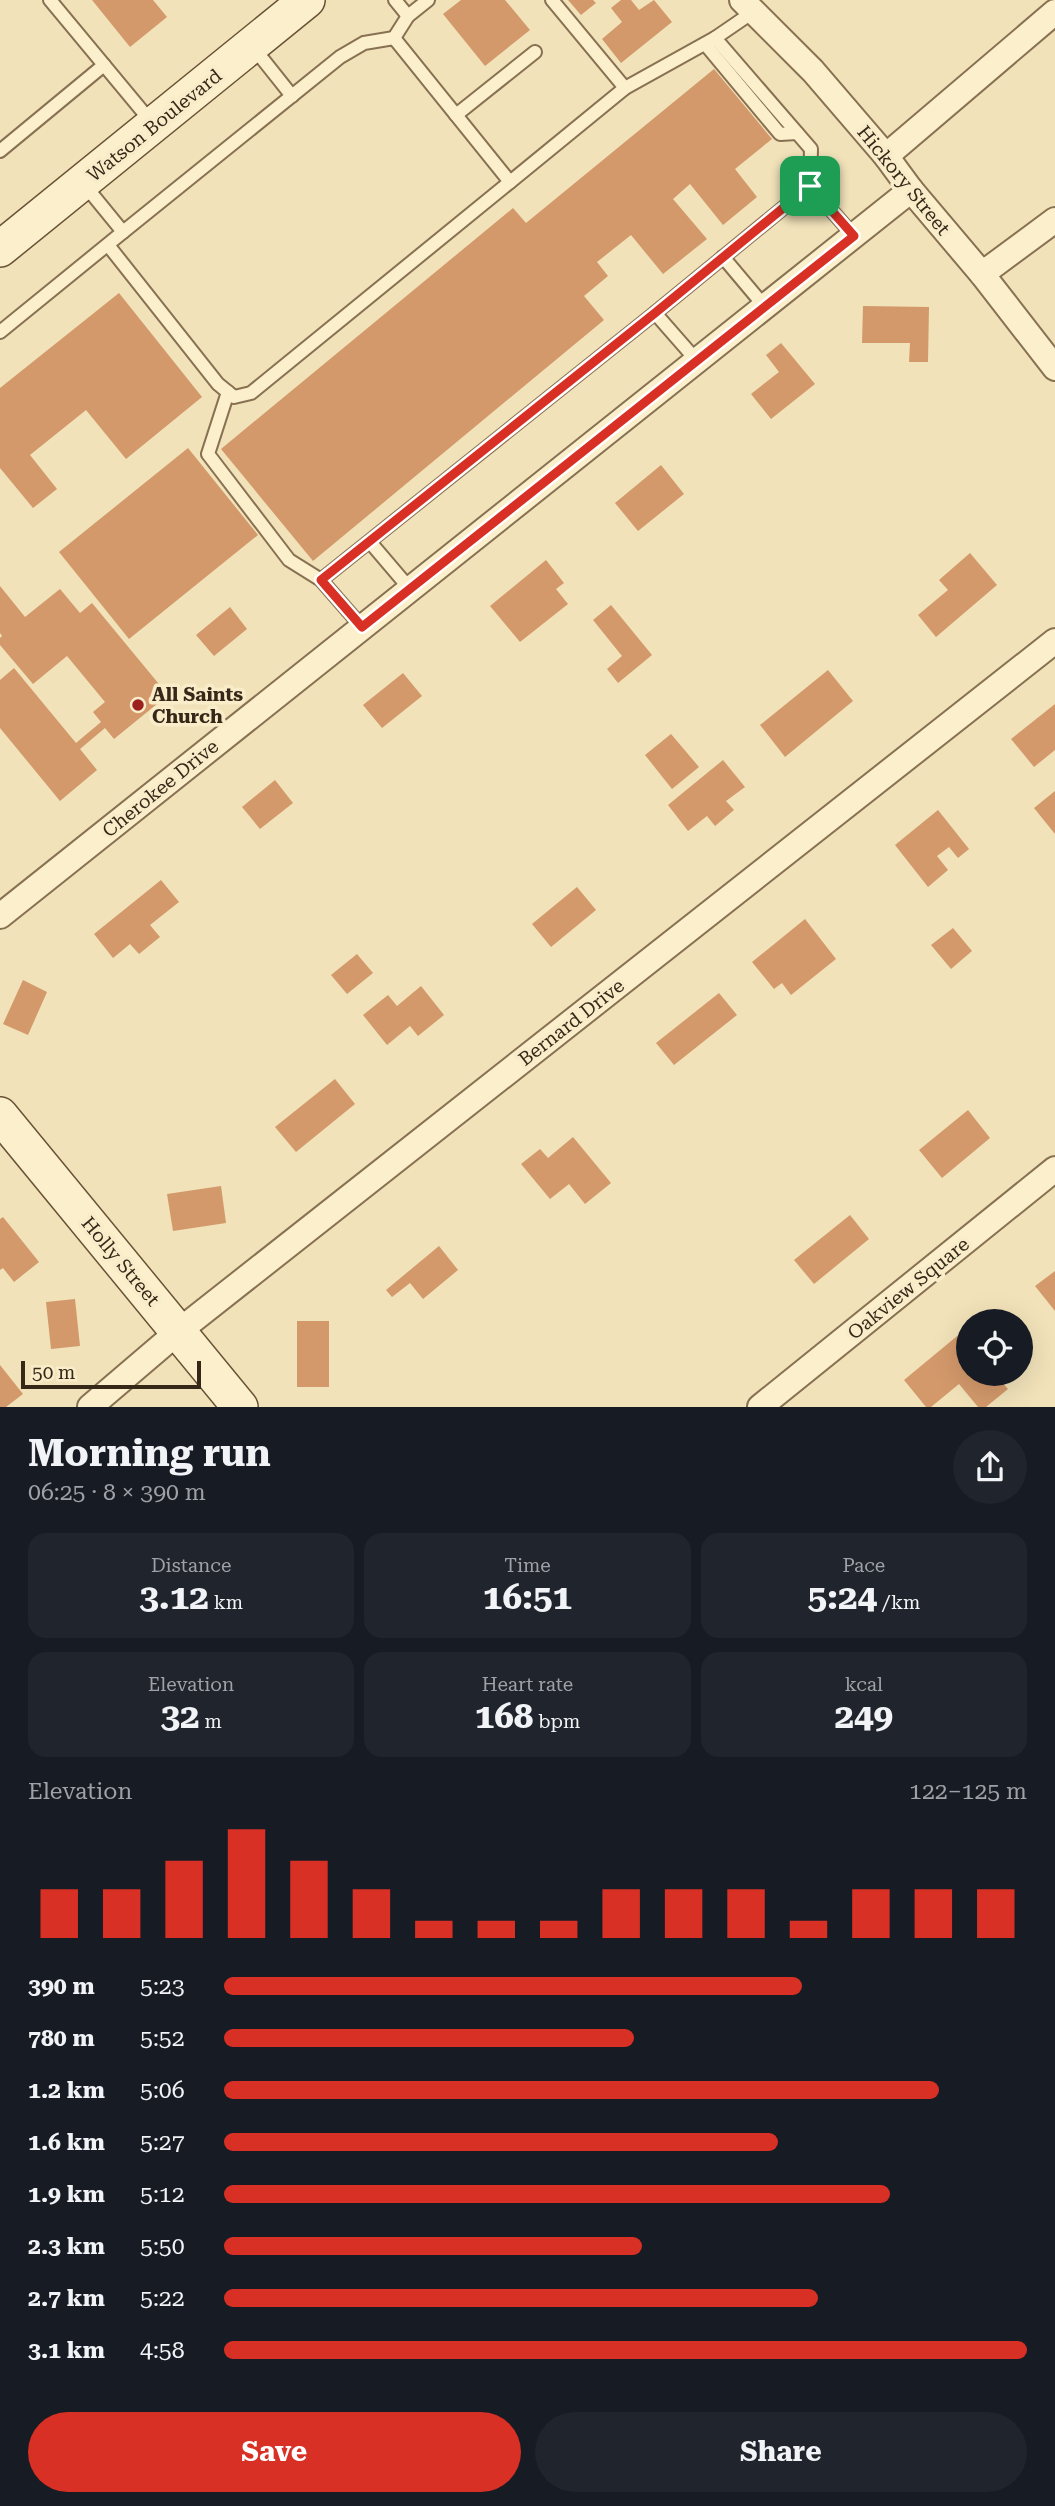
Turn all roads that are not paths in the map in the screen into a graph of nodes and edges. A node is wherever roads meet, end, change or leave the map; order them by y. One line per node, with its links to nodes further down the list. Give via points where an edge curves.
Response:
1 (50, 0): 13 (lane)
2 (307, 0): 11 (main road, Watson Boulevard)
3 (394, 0): 8 (lane)
4 (428, 0): 8 (lane)
5 (552, 0): 14 (lane)
6 (748, 6): 10 (lane); 19 (street, Hickory Street, via 813,71)
7 (1055, 12): 19 (street)
8 (408, 16): 9 (lane)
9 (394, 38): 15 (lane, via 364,43); 16 (lane)
10 (710, 41): 14 (lane); 22 (lane, via 780,134 797,133 811,149)
11 (251, 46): 15 (lane); 17 (main road, Watson Boulevard)
12 (535, 52): 16 (lane)
13 (104, 65): 17 (lane); 18 (lane)
14 (625, 88): 20 (lane)
15 (292, 96): 25 (lane)
16 (456, 115): 20 (lane)
17 (154, 125): 21 (main road, Watson Boulevard)
18 (0, 151)
19 (886, 156): 23 (street, Hickory Street)
20 (510, 182): 36 (lane, via 251,393 234,397)
21 (83, 183): 25 (lane); 28 (main road, Watson Boulevard)
22 (810, 186): 26 (lane); 29 (lane)
23 (911, 190): 26 (street, Cherokee Drive); 30 (street, Hickory Street)
24 (1055, 220): 30 (street)
25 (124, 232): 27 (lane)
26 (854, 236): 31 (street, Cherokee Drive)
27 (107, 245): 33 (lane); 36 (lane)
28 (0, 250)
29 (723, 257): 31 (lane); 32 (lane)
30 (982, 274): 35 (street, Hickory Street)
31 (765, 306): 34 (street, Cherokee Drive)
32 (655, 313): 34 (lane); 37 (lane)
33 (2, 326)
34 (697, 360): 39 (street, Cherokee Drive)
35 (1055, 368)
36 (228, 392): 38 (lane, via 208,454 289,559)
37 (370, 541): 38 (lane); 39 (lane)
38 (321, 580): 40 (lane)
39 (410, 589): 40 (street, Cherokee Drive)
40 (362, 627): 42 (street, Cherokee Drive)
41 (1055, 641): 45 (street, Bernard Drive)
42 (0, 916)
43 (0, 1115): 45 (main road, Holly Street)
44 (1055, 1169): 48 (street, Oakview Square)
45 (179, 1331): 46 (street, Bernard Drive); 47 (main road, Holly Street)
46 (90, 1407)
47 (240, 1407)
48 (760, 1407)

